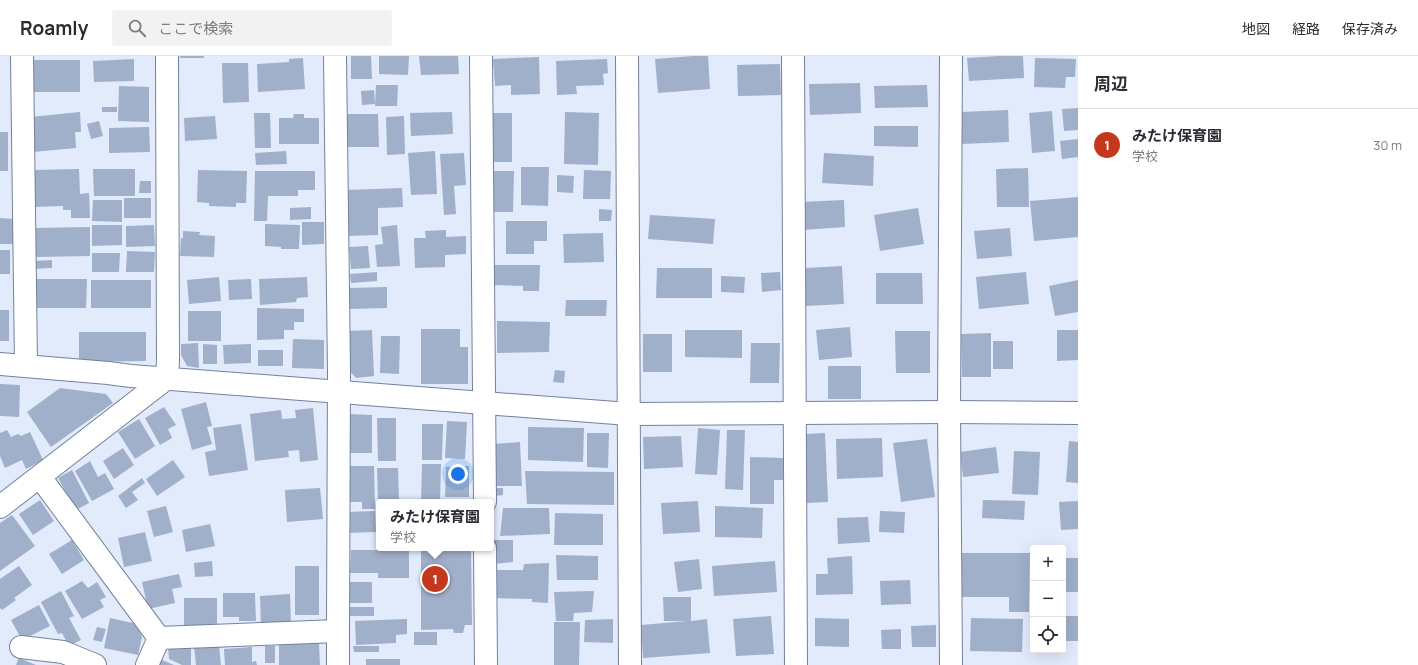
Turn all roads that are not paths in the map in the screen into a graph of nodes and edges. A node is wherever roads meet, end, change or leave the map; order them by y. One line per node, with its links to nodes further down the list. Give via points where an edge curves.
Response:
1 (22, 56): 9 (street)
2 (167, 56): 10 (street)
3 (335, 56): 11 (street)
4 (481, 56): 12 (street)
5 (627, 56): 16 (street)
6 (793, 56): 13 (street)
7 (951, 56): 14 (street)
8 (0, 364): 9 (street)
9 (26, 366): 10 (street)
10 (167, 378): 11 (street); 17 (street)
11 (339, 392): 12 (street); 21 (street)
12 (484, 402): 16 (street); 18 (street)
13 (794, 412): 14 (street); 16 (street); 29 (street)
14 (949, 412): 15 (street); 30 (street)
15 (1078, 413)
16 (629, 414): 28 (street)
17 (40, 477): 19 (street); 22 (street)
18 (485, 499)
19 (0, 507)
20 (485, 551): 27 (street)
21 (338, 631): 22 (street); 26 (street)
22 (159, 638): 25 (street)
23 (21, 647): 24 (street, via 63,652)
24 (95, 665)
25 (147, 665)
26 (338, 665)
27 (486, 665)
28 (630, 665)
29 (796, 665)
30 (952, 665)

